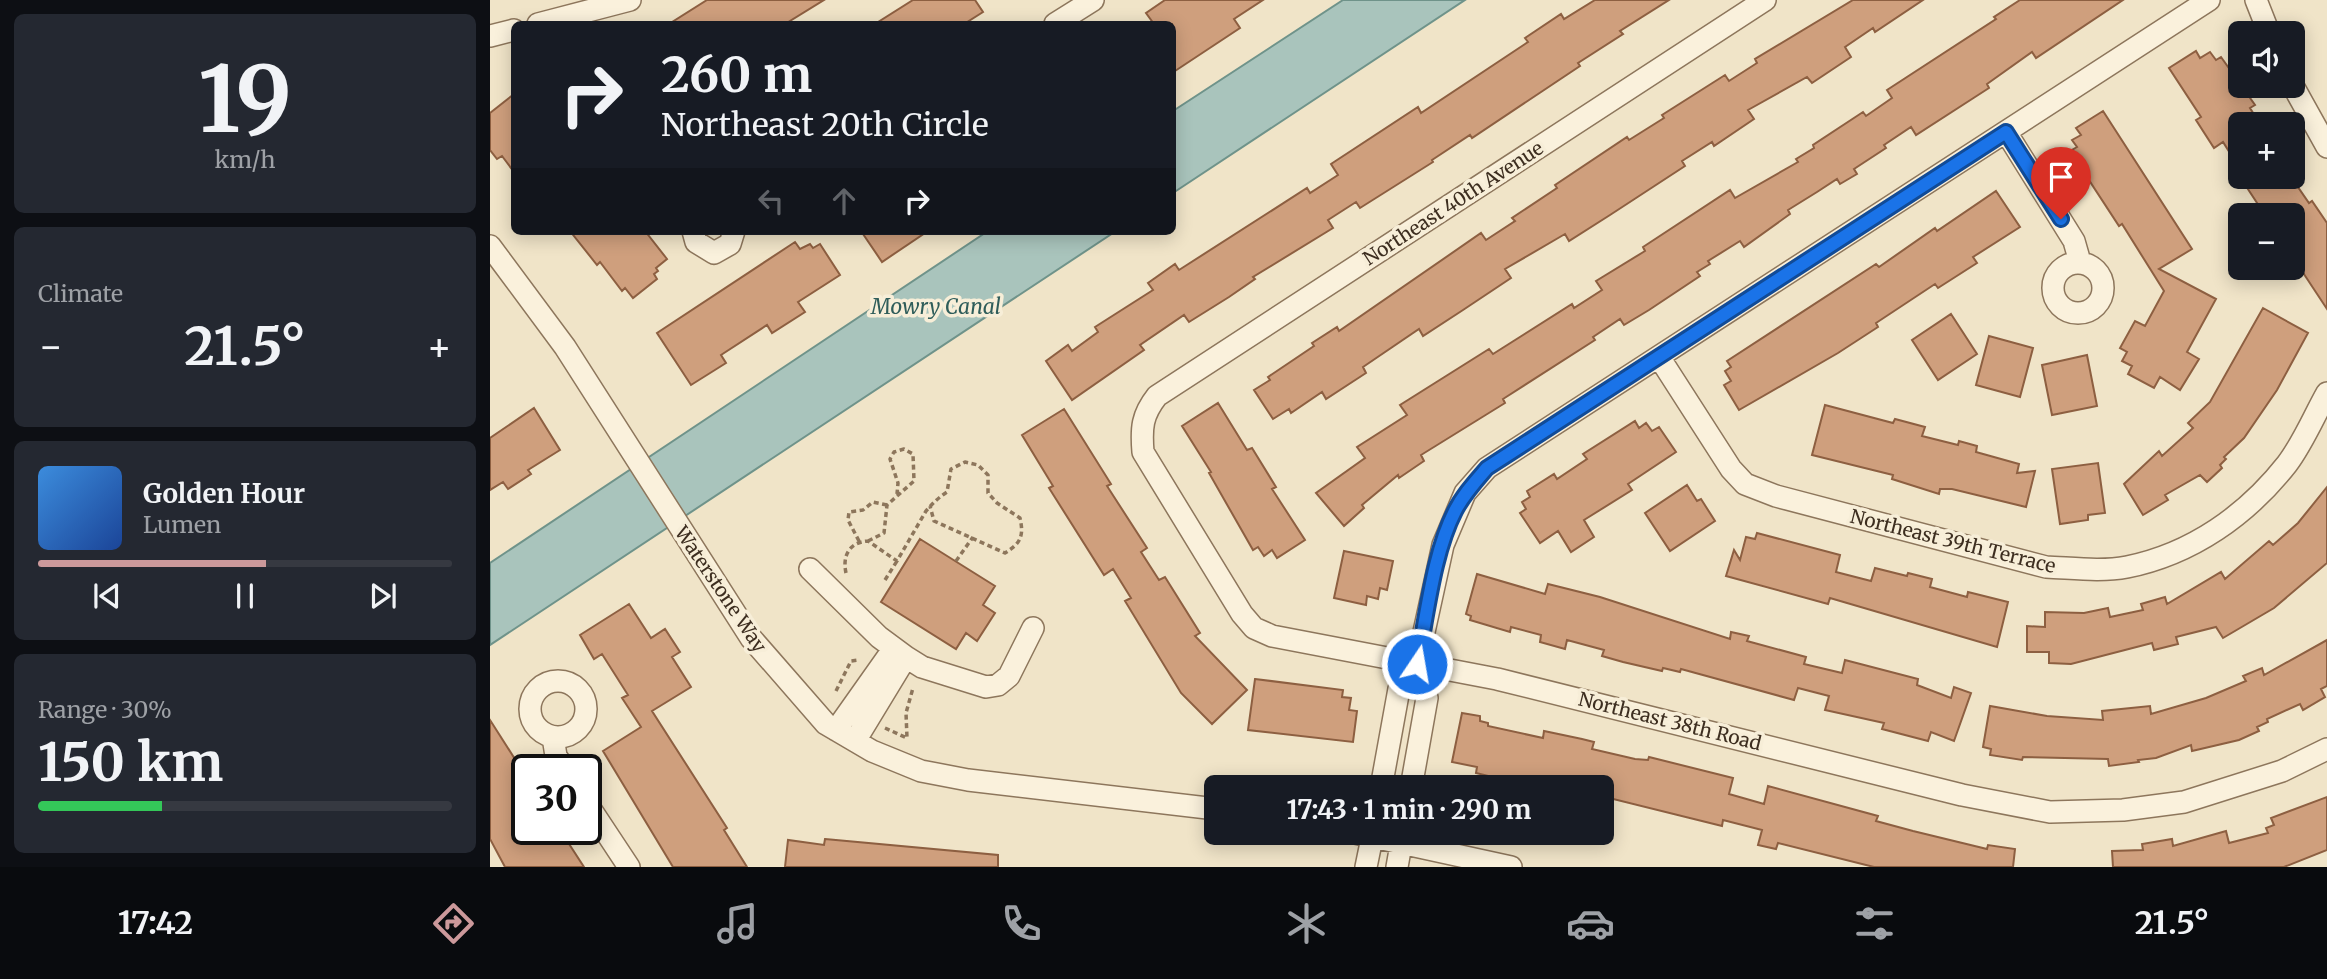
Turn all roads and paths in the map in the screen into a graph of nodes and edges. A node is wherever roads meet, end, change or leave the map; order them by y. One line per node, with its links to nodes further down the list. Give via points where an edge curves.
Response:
1 (629, 0): 6 (street)
2 (1093, 0): 7 (street)
3 (1765, 0): 20 (street, Northeast 40th Avenue, via 1157,396)
4 (2209, 0): 10 (street)
5 (2256, 0): 8 (street)
6 (565, 21)
7 (1060, 21)
8 (2264, 21)
9 (2300, 98): 11 (street)
10 (2006, 132): 15 (street, via 2074,241); 18 (street)
11 (2327, 147)
12 (694, 235): 13 (street, via 696,243 714,253 730,244)
13 (733, 235)
14 (490, 246): 17 (street, Waterstone Way)
15 (2080, 262)
16 (490, 263): 17 (street, Waterstone Way)
17 (520, 284): 35 (street, Waterstone Way, via 751,638 798,695)
18 (1659, 357): 19 (street, Northeast 39th Terrace, via 1745,484 2046,567 2126,567 2177,551 2221,529 2258,497 2288,462); 34 (street, via 1487,468 1465,494 1443,545)
19 (2327, 393)
20 (1146, 410): 34 (street, Northeast 38th Road, via 1141,428 1143,452 1254,628 1272,636)
21 (897, 494): 21 (path, via 914,481 913,454 904,449 890,459); 22 (path)
22 (887, 505): 25 (path, via 873,502 863,510 849,512 848,520); 26 (path, via 884,533)
23 (930, 506): 24 (path, via 934,521); 24 (path, via 947,492 951,469 965,462 978,465 988,475 988,493 1020,518 1024,533 1018,545 1005,553); 27 (path)
24 (973, 537): 28 (path)
25 (859, 541): 26 (path); 30 (path, via 848,549 844,563)
26 (868, 541): 27 (path)
27 (897, 561): 31 (path)
28 (956, 561)
29 (810, 569): 33 (street)
30 (847, 579)
31 (885, 580)
32 (1033, 628): 33 (street, via 1009,676 998,685 986,687 922,667)
33 (900, 652): 35 (street); 37 (street)
34 (1417, 664): 38 (street, Northeast 38th Road, via 1497,679 1962,796 2050,812 2184,802 2282,771); 40 (street, via 1399,689); 41 (street, via 1427,698)
35 (836, 730): 37 (street, Waterstone Way)
36 (553, 737): 39 (street)
37 (855, 741): 42 (street, Waterstone Way, via 921,771 968,780)
38 (2327, 749)
39 (556, 754)
40 (1383, 775)
41 (1413, 775)
42 (1204, 808)
43 (602, 826): 47 (street)
44 (1367, 845): 48 (street)
45 (1401, 845): 49 (street)
46 (1429, 845): 50 (street)
47 (629, 867)
48 (1366, 867)
49 (1396, 867)
50 (1511, 867)

